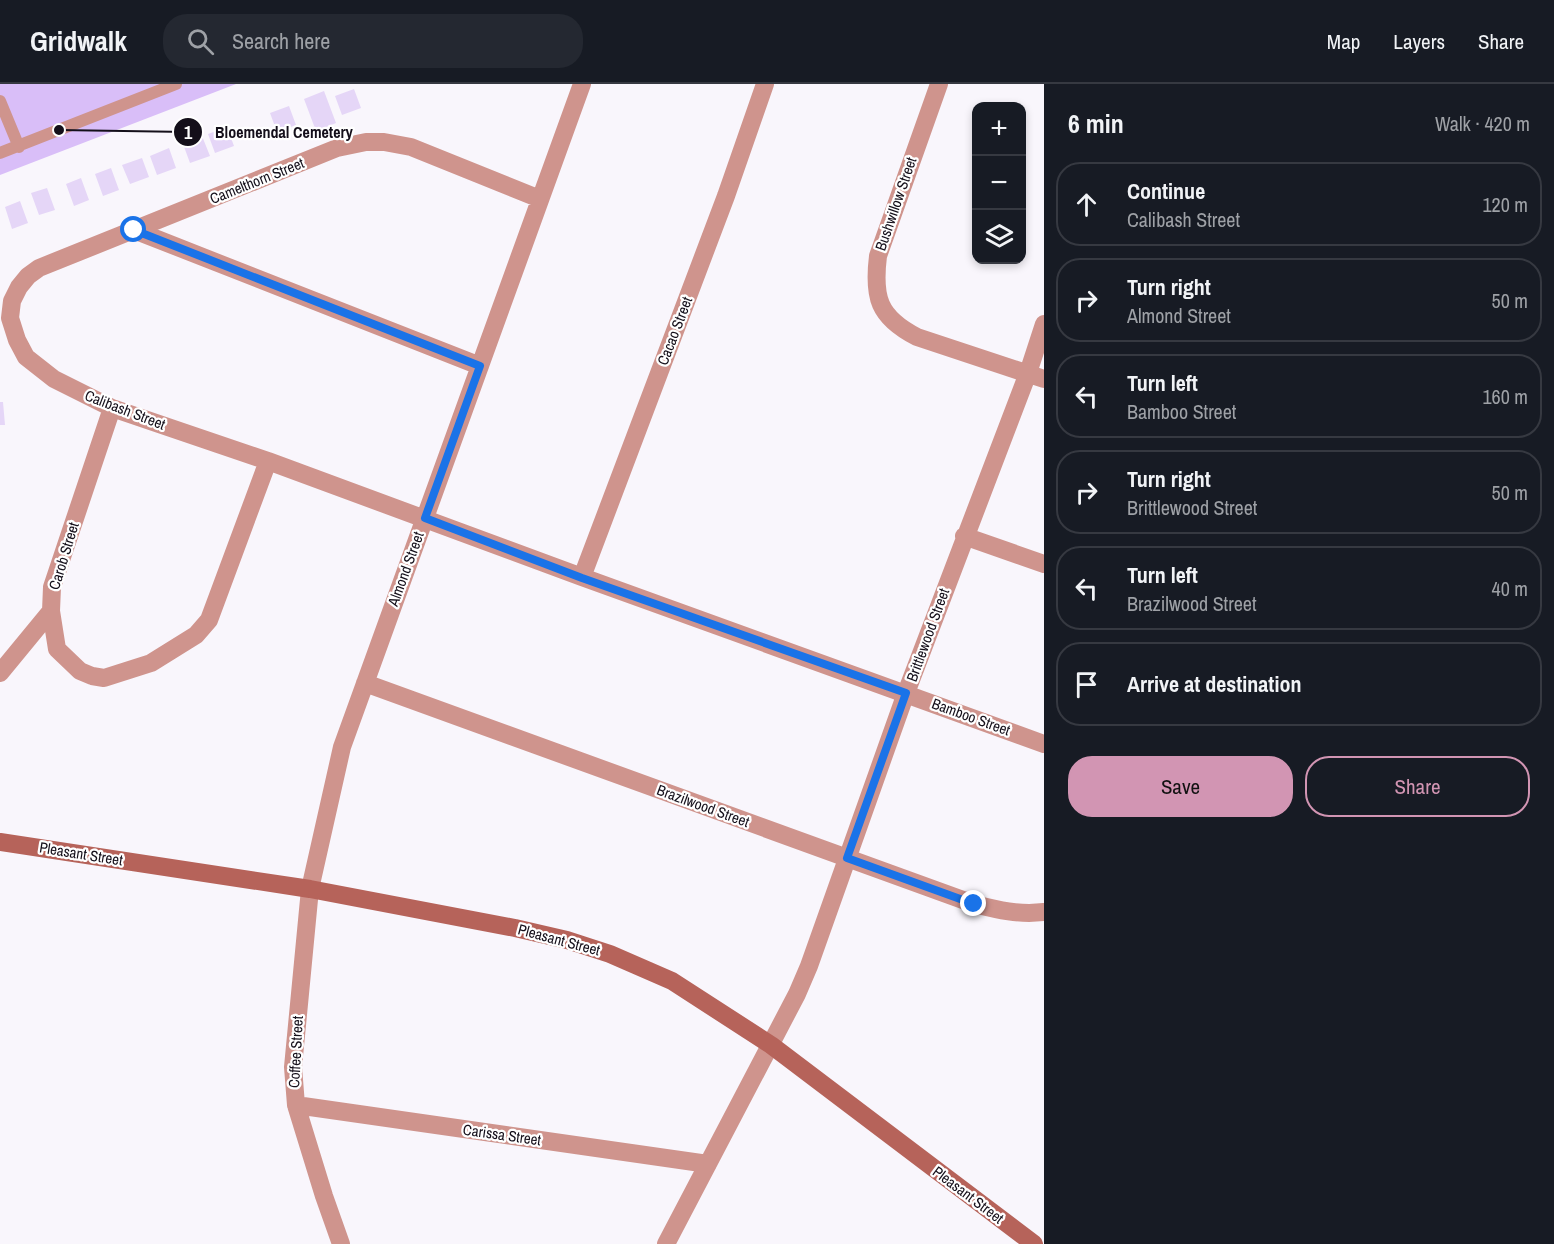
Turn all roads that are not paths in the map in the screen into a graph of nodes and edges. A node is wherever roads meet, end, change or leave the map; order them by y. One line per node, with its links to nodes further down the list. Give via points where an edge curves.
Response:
1 (176, 84): 6 (lane)
2 (582, 84): 8 (street, Almond Street)
3 (765, 84): 18 (street, Cacao Street)
4 (939, 84): 12 (street, Bushwillow Street, via 878,256 878,295 885,314 901,329)
5 (0, 101): 6 (lane)
6 (19, 147): 7 (lane)
7 (0, 153)
8 (540, 199): 9 (street, Camelthorn Street, via 411,147 366,142 338,148); 11 (street, Almond Street)
9 (139, 228): 11 (street); 13 (street, Calibash Street, via 39,268 19,287 12,301 10,318 30,362 54,379)
10 (1044, 324): 12 (street, Brittlewood Street)
11 (480, 366): 15 (street, Almond Street)
12 (1036, 376): 16 (street, Brittlewood Street)
13 (112, 408): 14 (street, Calibash Street); 19 (street, Carob Street, via 52,587)
14 (268, 461): 15 (street, Calibash Street); 19 (street, Carob Street, via 209,620 196,635 151,663 104,678 80,671 57,649)
15 (425, 518): 18 (street, Bamboo Street); 21 (street, Almond Street)
16 (964, 536): 17 (street); 22 (street, Brittlewood Street)
17 (1044, 564)
18 (582, 578): 22 (street, Bamboo Street)
19 (51, 611): 20 (street)
20 (0, 673)
21 (365, 683): 25 (street, Brazilwood Street); 26 (street, Almond Street, via 342,747)
22 (906, 693): 23 (street, Bamboo Street); 25 (street, Brittlewood Street)
23 (1044, 744)
24 (0, 842): 26 (street, Pleasant Street)
25 (847, 858): 27 (street, Brazilwood Street, via 974,904 1002,911); 28 (street, Brittlewood Street, via 809,966)
26 (310, 889): 28 (street, Pleasant Street, via 515,928 610,954 672,981); 29 (street, Coffee Street, via 293,1067)
27 (1044, 912)
28 (771, 1045): 30 (street); 33 (street, Pleasant Street)
29 (296, 1105): 30 (street, Carissa Street); 31 (street, Coffee Street)
30 (708, 1164): 32 (street)
31 (341, 1244)
32 (666, 1244)
33 (1034, 1244)

